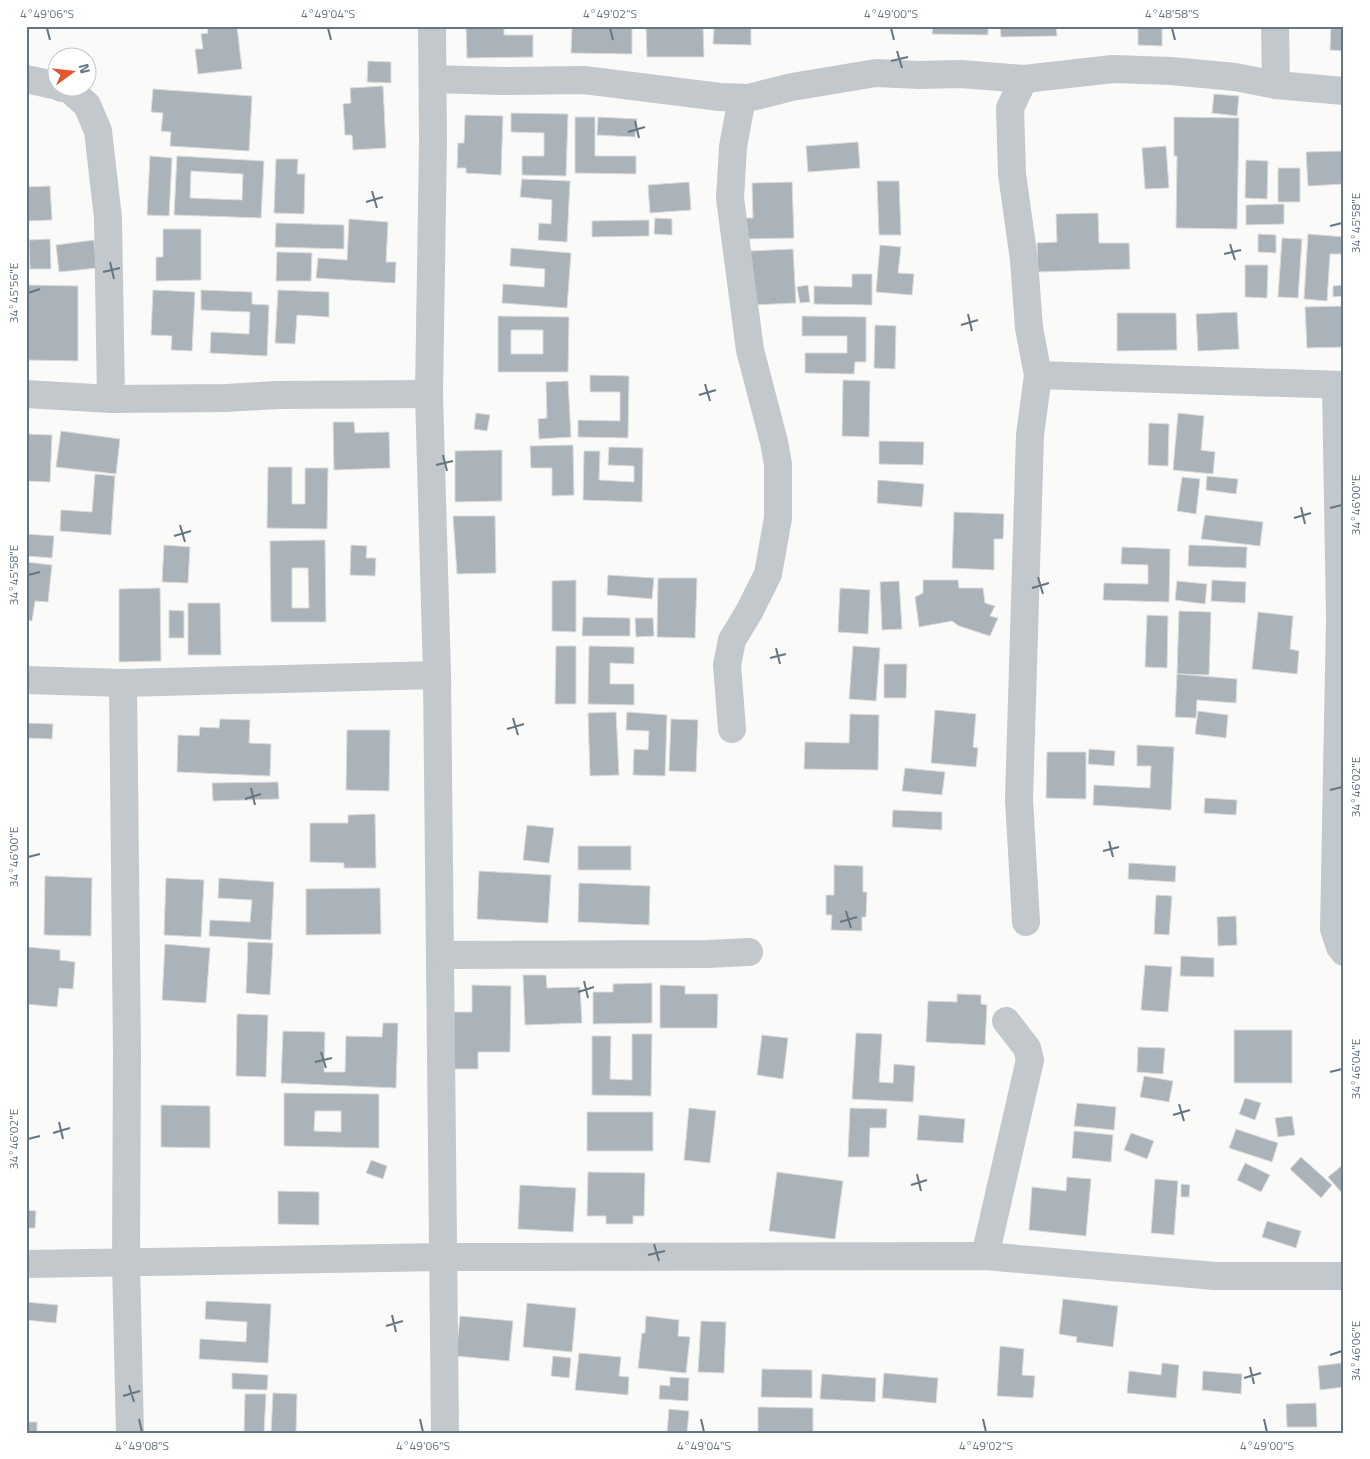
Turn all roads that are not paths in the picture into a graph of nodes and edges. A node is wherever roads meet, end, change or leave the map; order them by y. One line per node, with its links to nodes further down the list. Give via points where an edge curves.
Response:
1 (432, 26): 4 (street)
2 (1275, 26): 7 (street)
3 (26, 79): 6 (street)
4 (433, 79): 10 (street, via 584,80); 14 (street)
5 (1024, 79): 7 (street, via 1113,68 1171,71); 10 (street, via 876,73); 11 (street, via 1010,108 1012,174 1024,260 1028,328)
6 (48, 84)
7 (1276, 85): 8 (street)
8 (1344, 91)
9 (79, 98): 15 (street, via 87,105 98,131 108,218)
10 (742, 98): 20 (street, via 733,147 730,198 750,350 778,464 778,518 768,574 732,640 727,665)
11 (1038, 375): 12 (street); 21 (street, via 1030,435 1018,800)
12 (1340, 385): 16 (street)
13 (26, 394): 15 (street)
14 (429, 394): 15 (street); 17 (street)
15 (111, 398)
16 (1342, 619): 23 (street, via 1334,929)
17 (437, 675): 19 (street); 24 (street)
18 (26, 680): 19 (street)
19 (123, 684): 28 (street, via 128,1051)
20 (732, 729)
21 (1026, 922)
22 (750, 952): 24 (street)
23 (1344, 952)
24 (441, 955): 27 (street)
25 (1006, 1021): 26 (street, via 1027,1048 1030,1060)
26 (985, 1256): 27 (street); 30 (street, via 1215,1276)
27 (443, 1257): 28 (street); 32 (street)
28 (126, 1262): 29 (street); 31 (street)
29 (26, 1264)
30 (1344, 1276)
31 (130, 1433)
32 (445, 1433)

